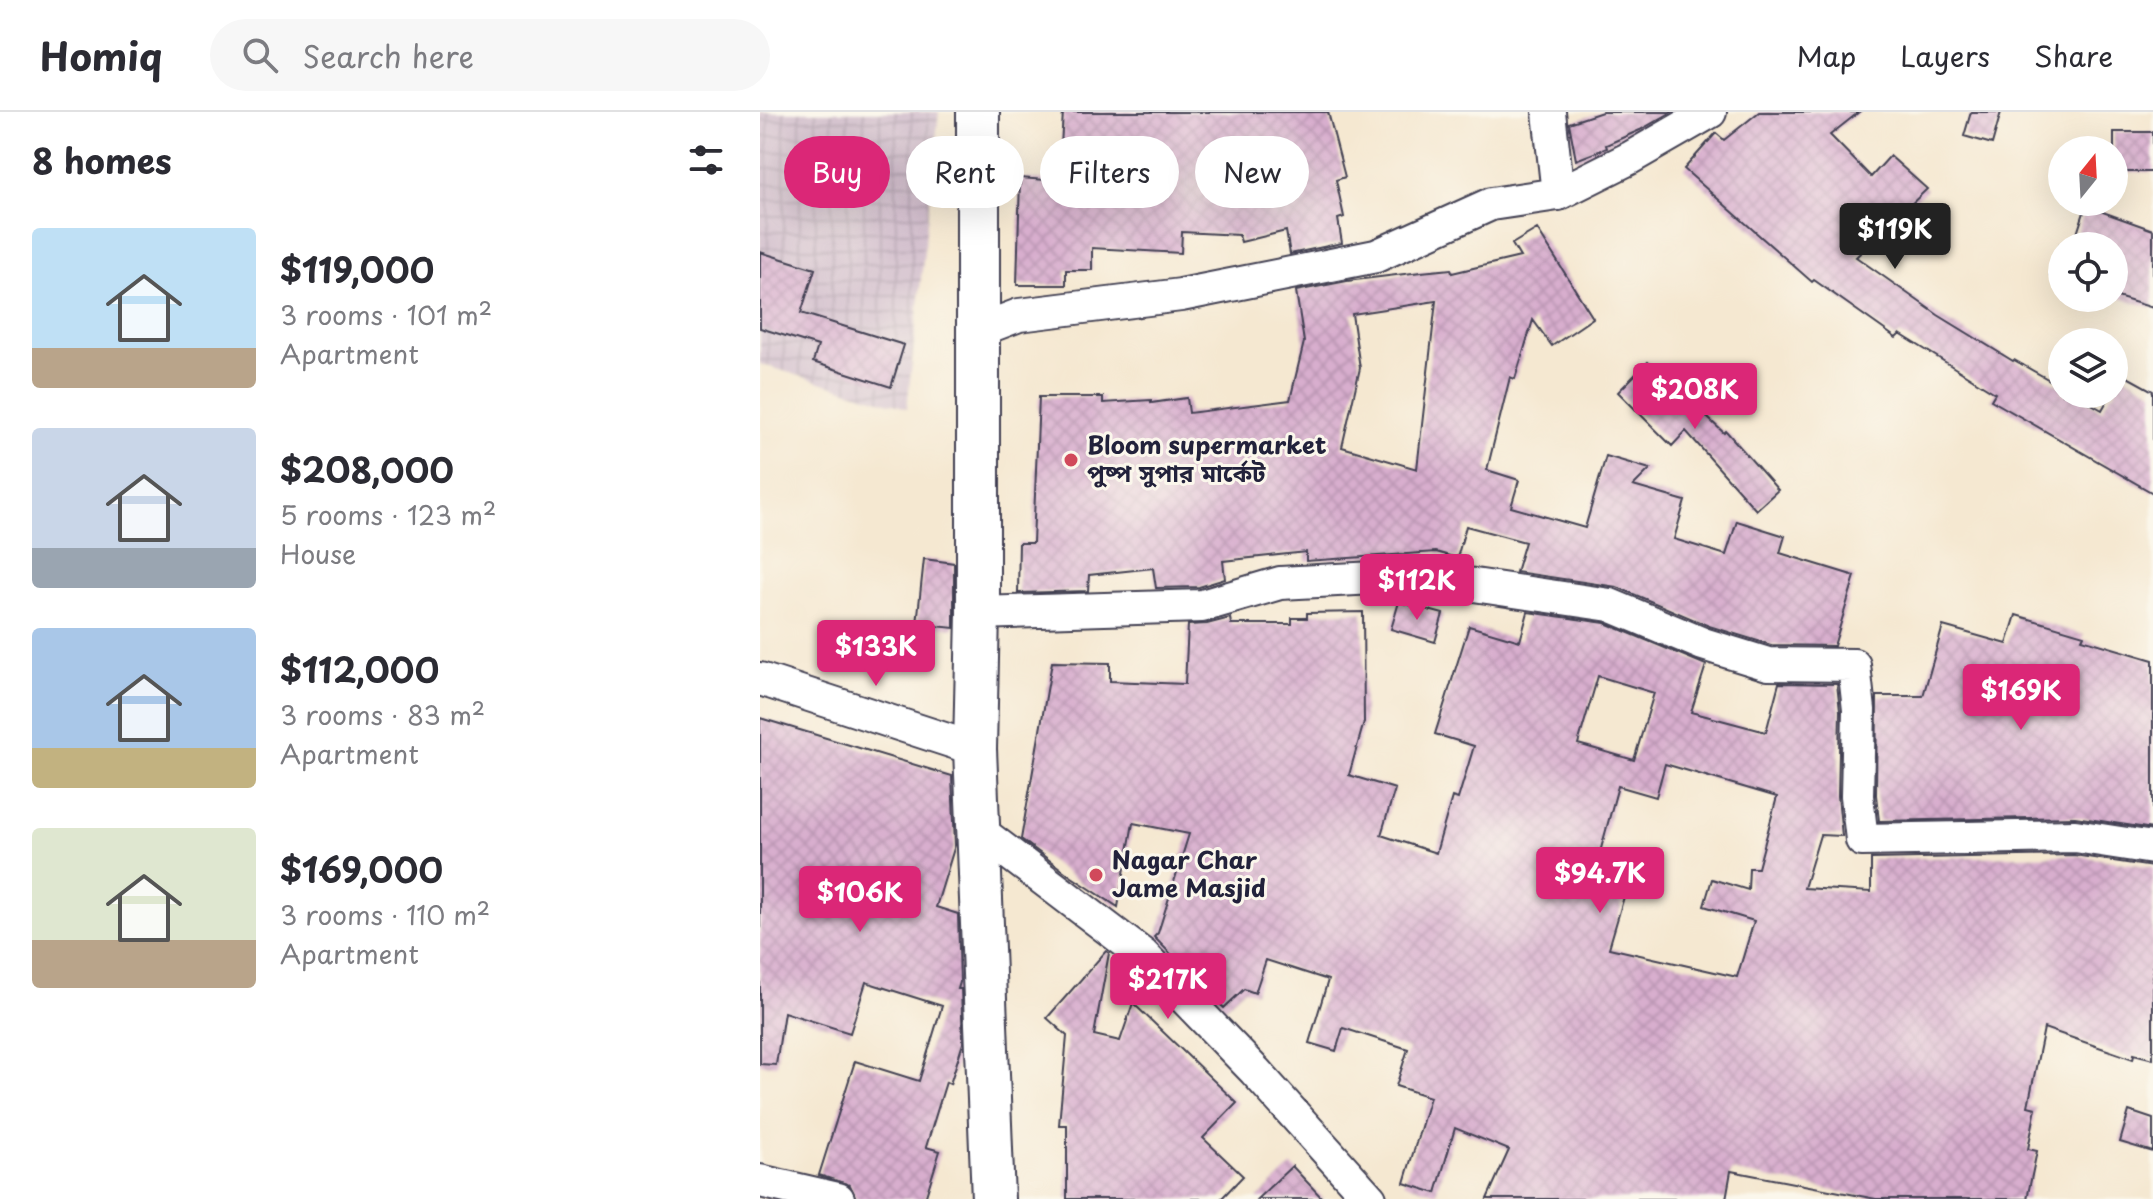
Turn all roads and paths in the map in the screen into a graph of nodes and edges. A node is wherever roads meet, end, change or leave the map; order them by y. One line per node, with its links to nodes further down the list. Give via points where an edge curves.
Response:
1 (978, 112): 5 (street)
2 (1549, 112): 4 (street)
3 (1710, 112): 4 (street)
4 (1558, 194): 5 (street, via 1491,204 1376,256 1181,295 1019,315)
5 (977, 331): 6 (street)
6 (978, 613): 8 (street); 10 (street, via 1202,606 1280,583 1413,576 1610,605 1703,644 1768,664 1854,665 1862,840 2075,836)
7 (760, 679): 8 (street)
8 (975, 749): 9 (street)
9 (977, 829): 13 (street); 14 (street, via 1143,955)
10 (2153, 848)
11 (760, 1181): 12 (street)
12 (838, 1199)
13 (993, 1199)
14 (1370, 1199)

